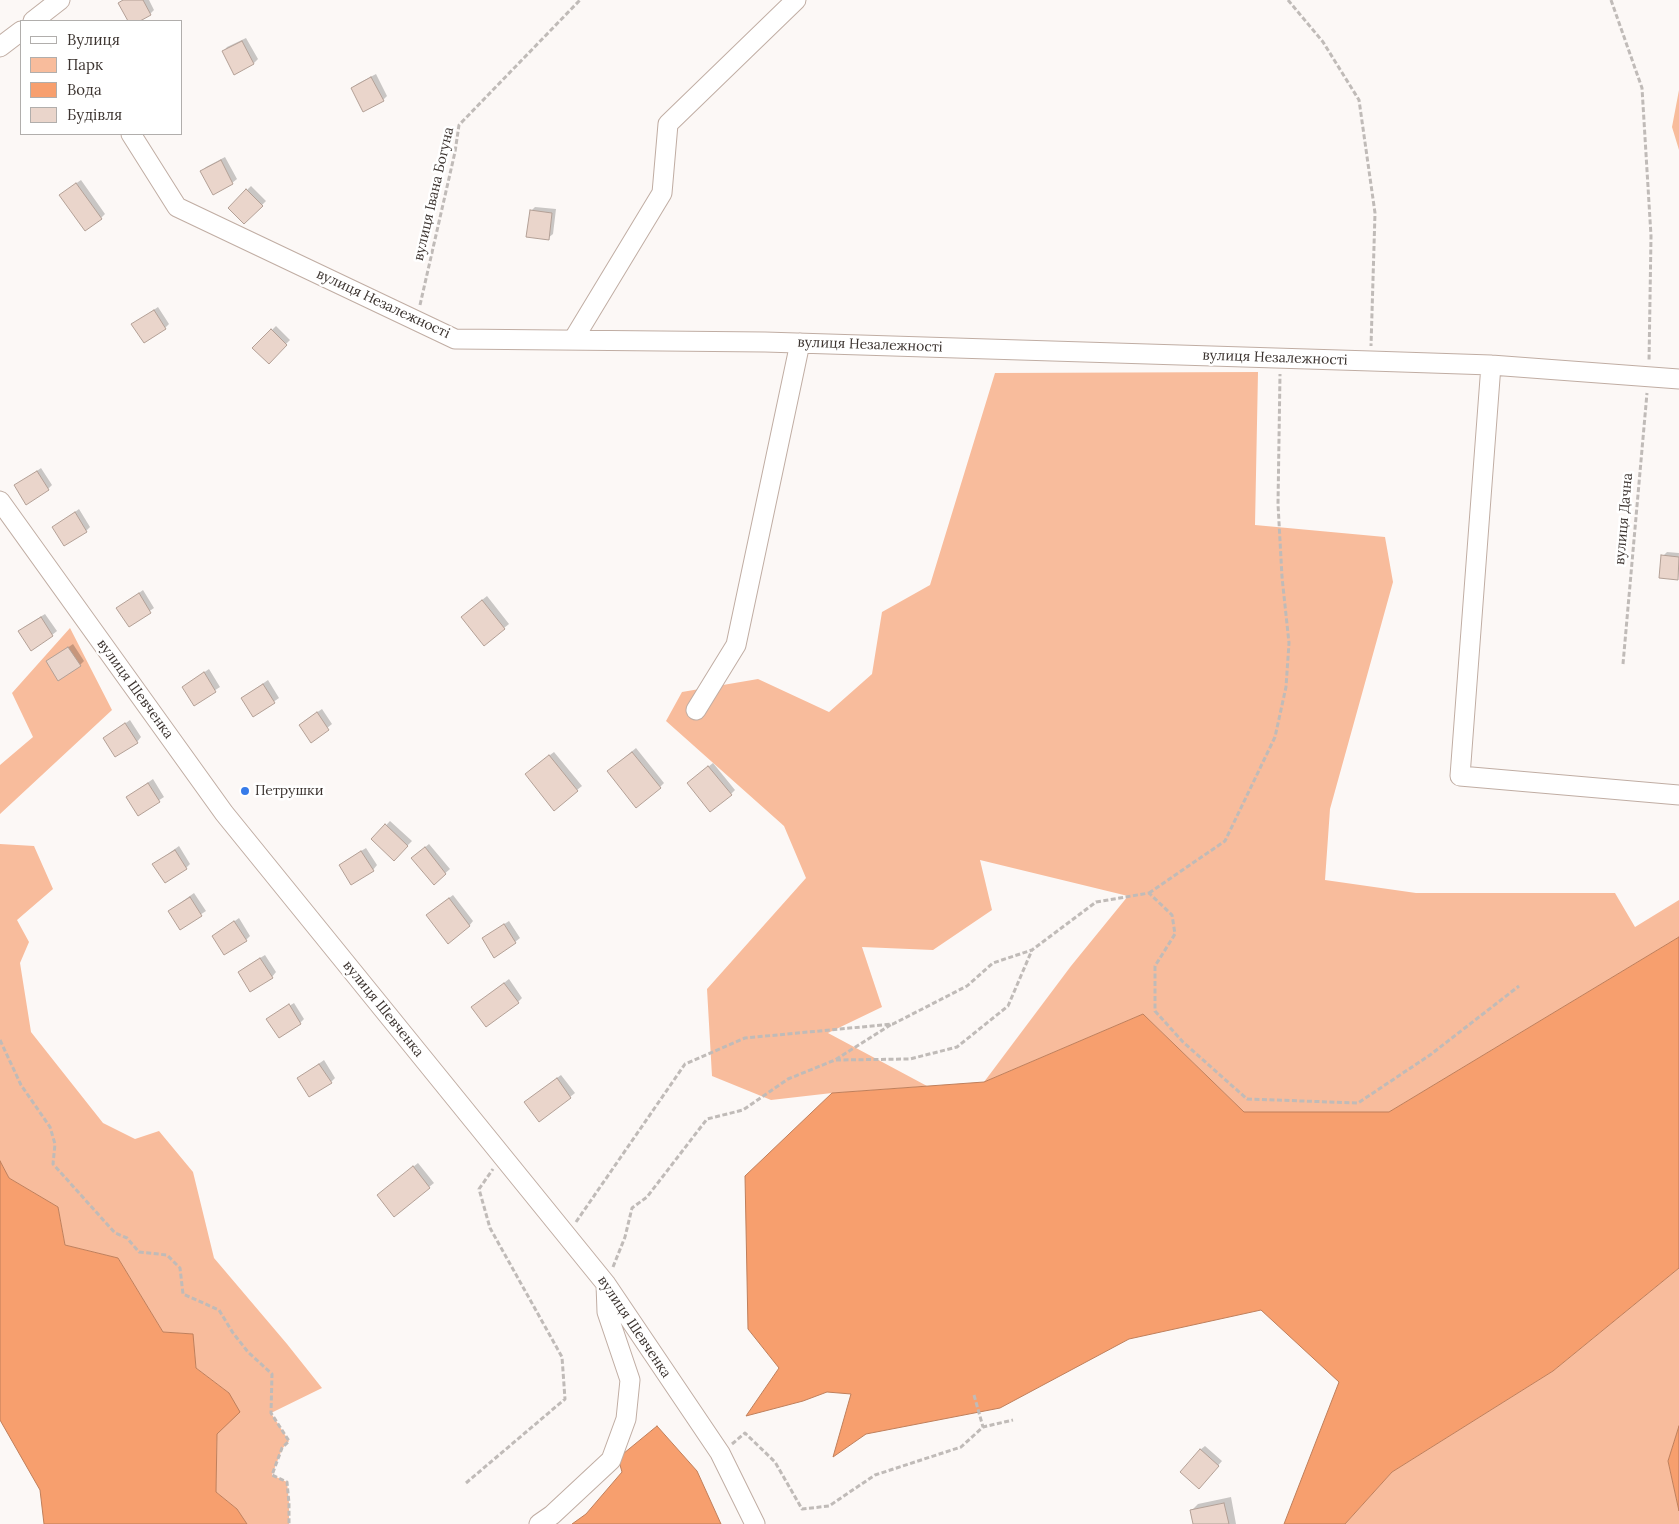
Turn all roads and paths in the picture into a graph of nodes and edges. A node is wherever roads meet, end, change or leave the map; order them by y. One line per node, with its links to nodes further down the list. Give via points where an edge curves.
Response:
1 (580, 0): 10 (path, вулиця Івана Богуна, via 459,126)
2 (796, 0): 11 (street, via 668,124 662,193)
3 (1288, 0): 14 (path, via 1323,42 1359,100 1375,213)
4 (1611, 0): 16 (path, вулиця Дачна, via 1642,88 1651,236)
5 (57, 9): 6 (street)
6 (35, 20)
7 (20, 32): 8 (street)
8 (0, 47)
9 (132, 135): 10 (street, вулиця Незалежності, via 177,207)
10 (416, 320): 11 (street, вулиця Незалежності, via 455,338)
11 (573, 340): 12 (street, вулиця Незалежності)
12 (800, 343): 13 (street, вулиця Незалежності); 20 (street, via 736,645)
13 (1280, 358): 14 (street, вулиця Незалежності); 22 (path, via 1278,504 1289,643 1286,687 1275,736 1225,841)
14 (1371, 361): 15 (street, вулиця Незалежності)
15 (1491, 365): 16 (street, вулиця Незалежності); 21 (street, via 1460,776)
16 (1649, 376): 17 (street, вулиця Незалежності); 19 (path, вулиця Дачна)
17 (1679, 379)
18 (0, 501): 28 (street, вулиця Шевченка, via 224,813)
19 (1622, 664)
20 (696, 710)
21 (1679, 795)
22 (1149, 893): 23 (path, via 1096,902); 24 (path, via 1172,915 1174,934 1155,966 1155,1011 1183,1042 1247,1099 1358,1103 1430,1056)
23 (1032, 950): 25 (path, via 993,963 967,986); 27 (path, via 1008,1006 957,1047 910,1059)
24 (1519, 986)
25 (893, 1024): 27 (path); 29 (path, via 745,1038 686,1064)
26 (0, 1040): 36 (path, via 21,1085 50,1127 55,1144 53,1164 115,1233 127,1238 140,1252 167,1255 180,1268 183,1294 219,1310 248,1352 272,1374 270,1413 289,1441 282,1448 272,1475 286,1482)
27 (836, 1060): 30 (path, via 788,1079 743,1110 707,1119 647,1197 632,1208 625,1237)
28 (503, 1156): 29 (street, вулиця Шевченка); 35 (path, via 478,1189 490,1228 562,1357 565,1399)
29 (567, 1235): 30 (street, вулиця Шевченка)
30 (606, 1284): 34 (street, вулиця Шевченка); 37 (street, via 606,1312 630,1380 626,1419 611,1460)
31 (974, 1395): 33 (path)
32 (1013, 1420): 33 (path)
33 (983, 1428): 34 (path, via 961,1447 875,1475 829,1506 802,1509 775,1462 745,1433)
34 (720, 1453): 38 (street, вулиця Шевченка)
35 (466, 1483)
36 (289, 1524)
37 (539, 1524)
38 (755, 1524)

